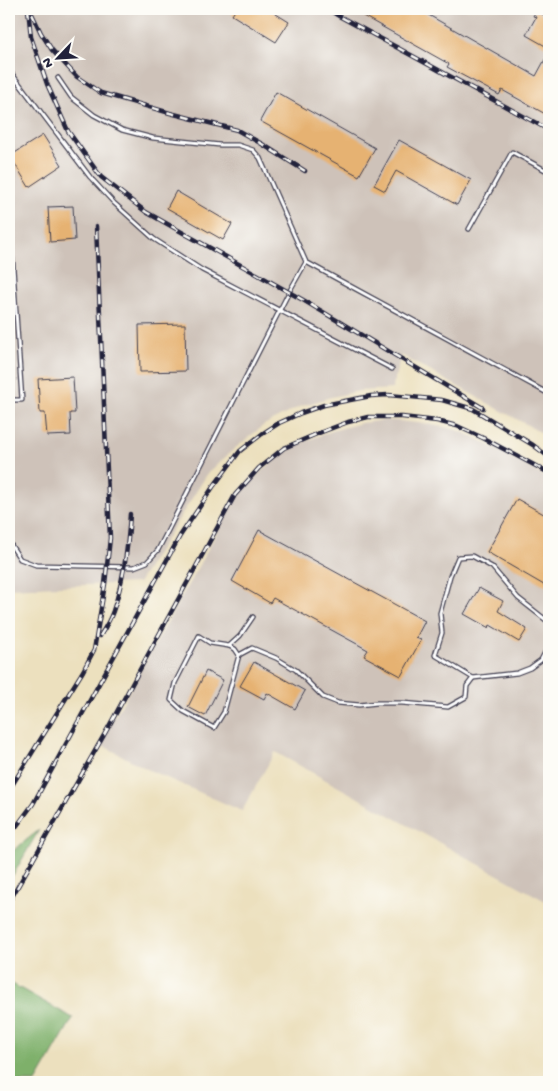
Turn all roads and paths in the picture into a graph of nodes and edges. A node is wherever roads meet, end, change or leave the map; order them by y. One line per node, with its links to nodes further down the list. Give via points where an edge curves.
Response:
1 (539, 9): 2 (lane)
2 (549, 14)
3 (9, 70): 5 (lane)
4 (58, 78): 10 (lane, via 71,97 94,115 122,130 152,138 238,145 253,150 260,158)
5 (16, 81): 6 (lane); 11 (lane, via 90,177 154,239 202,270)
6 (9, 87)
7 (549, 172): 9 (lane, via 512,152)
8 (9, 208): 14 (lane, via 22,400)
9 (469, 229)
10 (306, 262): 11 (lane); 13 (lane)
11 (280, 310): 12 (lane); 15 (lane, via 158,550 147,562 134,567 36,564 20,559)
12 (392, 369)
13 (549, 394)
14 (9, 400)
15 (9, 542)
16 (253, 617): 19 (lane)
17 (549, 621): 21 (lane, via 518,598 492,567 472,556 458,557 440,613 442,633 435,656)
18 (549, 645): 21 (lane, via 542,660 530,668 517,673)
19 (229, 646): 20 (lane); 20 (lane, via 210,643 199,636 174,683 171,700 182,711 214,728 224,712)
20 (240, 655): 21 (lane, via 252,648 276,658 296,670 324,697 338,703 402,703 448,708 466,697 467,686)
21 (473, 678)
22 (390, 1081): 23 (lane)
23 (395, 1082)

